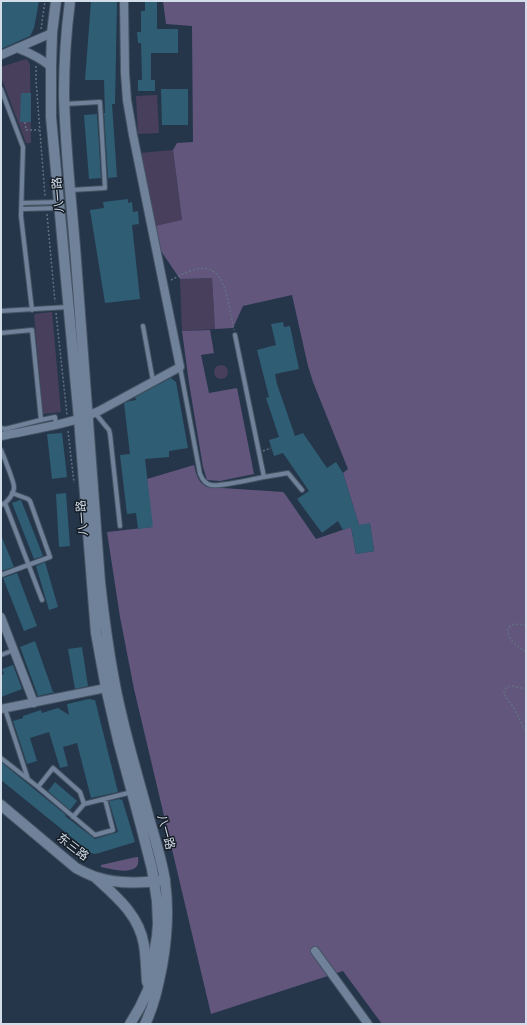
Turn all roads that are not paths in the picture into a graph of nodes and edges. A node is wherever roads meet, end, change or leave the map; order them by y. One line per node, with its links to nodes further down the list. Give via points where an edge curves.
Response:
1 (56, 1): 4 (main road, 八一路)
2 (70, 1): 9 (main road, 八一路, via 64,68)
3 (124, 1): 20 (street, via 125,73 133,135)
4 (52, 33): 5 (street); 7 (main road, 八一路)
5 (18, 48): 6 (street); 7 (street)
6 (1, 55)
7 (51, 67): 12 (main road, 八一路)
8 (1, 89): 11 (lane, via 23,147)
9 (65, 104): 10 (main road, 八一路); 10 (lane, via 100,102 105,188)
10 (70, 190): 22 (main road, 八一路)
11 (22, 203): 12 (lane); 13 (lane)
12 (59, 205): 13 (lane); 14 (main road, 八一路)
13 (22, 209): 15 (lane)
14 (70, 307): 15 (lane); 22 (main road, 八一路)
15 (32, 310): 16 (lane)
16 (1, 311)
17 (143, 326): 21 (lane)
18 (1, 333): 23 (lane, via 32,330)
19 (235, 336): 28 (lane)
20 (180, 367): 21 (street); 28 (lane, via 203,479 209,484 218,485)
21 (153, 381): 22 (street)
22 (87, 416): 24 (street); 32 (lane, via 109,430); 39 (main road, 八一路, via 96,633); 51 (main road, 八一路, via 108,649 119,708)
23 (41, 420): 24 (lane, via 55,417); 25 (lane)
24 (56, 424): 26 (street)
25 (1, 428)
26 (1, 436)
27 (1, 450): 30 (lane, via 14,486)
28 (264, 477): 29 (lane, via 288,473)
29 (302, 490)
30 (12, 493): 31 (lane); 33 (lane, via 30,501 50,557)
31 (3, 504): 33 (lane)
32 (120, 526)
33 (29, 565): 34 (lane); 35 (lane)
34 (1, 575)
35 (42, 600)
36 (1, 617): 37 (street)
37 (14, 650): 38 (lane); 40 (street)
38 (1, 655)
39 (106, 688): 40 (street); 45 (main road, 八一路)
40 (34, 703): 41 (street)
41 (3, 709): 43 (lane)
42 (1, 758): 43 (lane)
43 (28, 780): 44 (lane)
44 (38, 787): 47 (lane, via 53,768 80,792); 49 (lane)
45 (132, 792): 46 (lane); 52 (main road, 八一路)
46 (105, 799): 47 (lane); 49 (lane, via 113,830 96,835)
47 (84, 804): 49 (lane)
48 (1, 805): 50 (main road, 东三路, via 76,868)
49 (73, 817)
50 (96, 878): 52 (main road, 东三路); 54 (main road, via 120,899 138,926 144,945)
51 (165, 880): 52 (main road, 东三路); 56 (main road, 八一路, via 167,921 163,961 156,995)
52 (154, 881): 54 (main road, 八一路, via 158,924)
53 (315, 951): 57 (street)
54 (148, 990): 55 (main road, 八一路)
55 (130, 1024)
56 (145, 1024)
57 (368, 1024)

